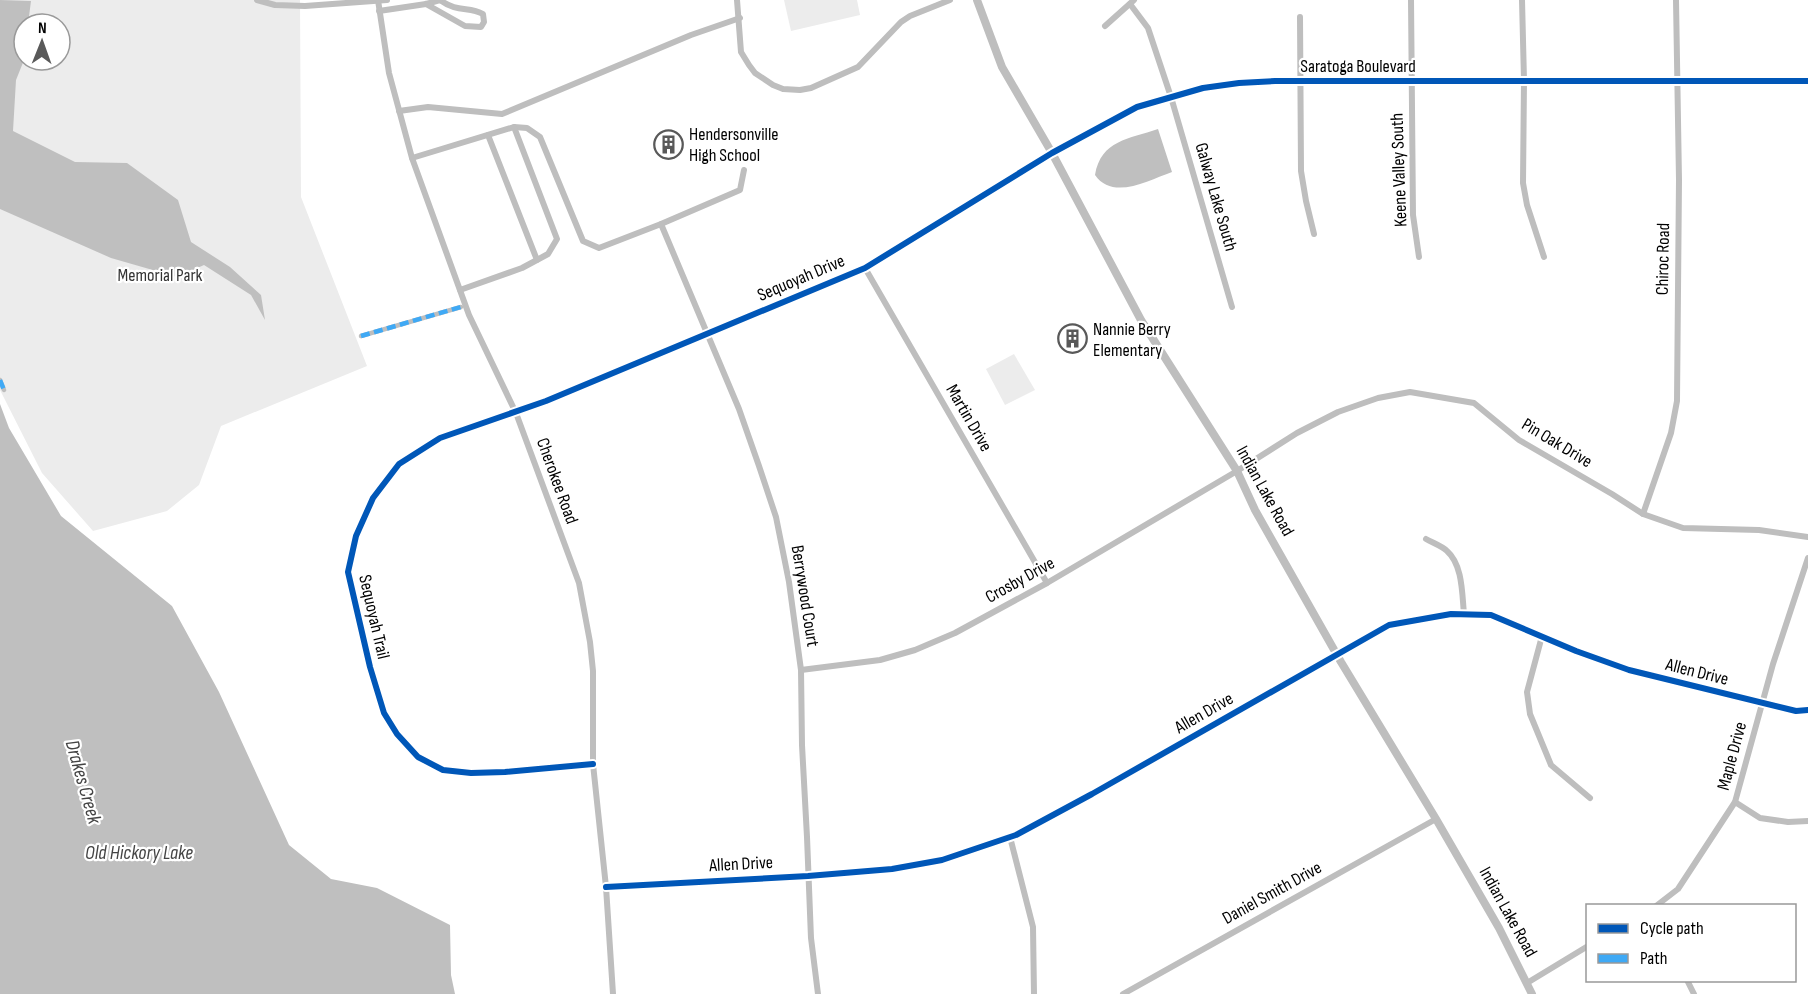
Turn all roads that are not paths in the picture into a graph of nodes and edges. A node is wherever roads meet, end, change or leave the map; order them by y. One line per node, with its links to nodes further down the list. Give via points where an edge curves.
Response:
1 (257, 0): 10 (street, via 305,6)
2 (387, 0): 10 (street)
3 (440, 0): 12 (street); 12 (street, via 456,9 483,14 484,22 481,27 465,26)
4 (737, 0): 15 (street)
5 (950, 0): 15 (street, via 901,22 858,67 800,90 783,89 755,73 741,52)
6 (977, 0): 26 (street, Indian Lake Road, via 1002,67)
7 (1411, 0): 20 (street, Keene Valley South)
8 (1522, 0): 17 (street)
9 (1677, 0): 18 (street, Chiroc Road)
10 (378, 1): 13 (street, Cherokee Road)
11 (1132, 2): 16 (street); 22 (street, Galway Lake South, via 1148,28)
12 (426, 4): 13 (street)
13 (379, 11): 23 (street, Cherokee Road)
14 (1300, 17): 19 (street)
15 (740, 18): 23 (street, via 502,114 428,107)
16 (1105, 26)
17 (1524, 80): 18 (street, Saratoga Boulevard); 20 (street, Saratoga Boulevard); 32 (street, via 1523,183)
18 (1678, 80): 21 (street, Saratoga Boulevard); 45 (street, Chiroc Road, via 1677,401 1671,433)
19 (1300, 81): 20 (street, Saratoga Boulevard); 22 (street, Saratoga Boulevard, via 1239,83); 30 (street, via 1301,171)
20 (1411, 81): 31 (street, Keene Valley South, via 1413,215)
21 (1808, 81)
22 (1171, 97): 26 (street, Saratoga Boulevard, via 1137,107); 36 (street, Galway Lake South)
23 (399, 111): 27 (street, Cherokee Road)
24 (514, 127): 25 (street); 29 (street, via 527,128 540,136 583,241 598,248); 33 (street, via 556,239 548,254)
25 (488, 135): 27 (street); 33 (street)
26 (1052, 153): 34 (street, Sequoyah Drive); 44 (street, Indian Lake Road, via 1141,320)
27 (412, 158): 35 (street, Cherokee Road)
28 (744, 170): 29 (street, via 740,190)
29 (661, 224): 38 (street, Berrywood Court)
30 (1314, 234)
31 (1419, 257)
32 (1544, 257)
33 (537, 260): 35 (street)
34 (865, 268): 38 (street, Sequoyah Drive); 49 (street, Martin Drive)
35 (460, 290): 43 (street, Cherokee Road)
36 (1232, 306)
37 (461, 307): 39 (street)
38 (707, 334): 42 (street, Sequoyah Drive); 53 (street, Berrywood Court, via 739,409 776,517)
39 (361, 336)
40 (0, 381): 41 (street)
41 (4, 390)
42 (546, 401): 43 (street, Sequoyah Trail)
43 (516, 413): 56 (street, Cherokee Road, via 579,583 586,612 593,671); 56 (street, Sequoyah Trail, via 440,438 399,464 373,498 356,536 348,572 380,704 418,757 443,770 471,773)
44 (1237, 471): 45 (street, Pin Oak Drive, via 1338,412 1410,392 1474,403 1519,440); 49 (street, Crosby Drive); 52 (street, Indian Lake Road)
45 (1643, 514): 46 (street, Pin Oak Drive, via 1683,528 1759,530)
46 (1808, 537)
47 (1426, 539): 50 (street, via 1448,550 1455,562)
48 (1808, 558): 54 (street, Maple Drive)
49 (1047, 583): 53 (street, Crosby Drive, via 915,650 880,660)
50 (1464, 614): 51 (street, Allen Drive, via 1491,615); 52 (street, Allen Drive, via 1389,626)
51 (1542, 636): 54 (street, Allen Drive, via 1629,670); 57 (street, via 1527,692 1530,714 1551,765)
52 (1337, 655): 59 (street, Indian Lake Road); 61 (street, Allen Drive)
53 (801, 670): 62 (street, Berrywood Court)
54 (1762, 703): 55 (street, Allen Drive); 58 (street, Maple Drive)
55 (1808, 710)
56 (593, 764): 63 (street, Cherokee Road)
57 (1590, 798)
58 (1735, 802): 60 (street, via 1761,818); 64 (street, Maple Drive, via 1678,889)
59 (1436, 819): 66 (street, Indian Lake Road); 70 (street, Daniel Smith Drive)
60 (1808, 821)
61 (1010, 837): 62 (street, Allen Drive, via 942,860 892,869); 69 (street, via 1034,927)
62 (808, 876): 63 (street, Allen Drive); 68 (street, Berrywood Court)
63 (606, 886): 67 (street, Cherokee Road)
64 (1659, 904)
65 (1586, 947): 66 (street)
66 (1527, 982): 71 (street, Indian Lake Road)
67 (613, 994)
68 (818, 994)
69 (1034, 994)
70 (1123, 994)
71 (1532, 994)

